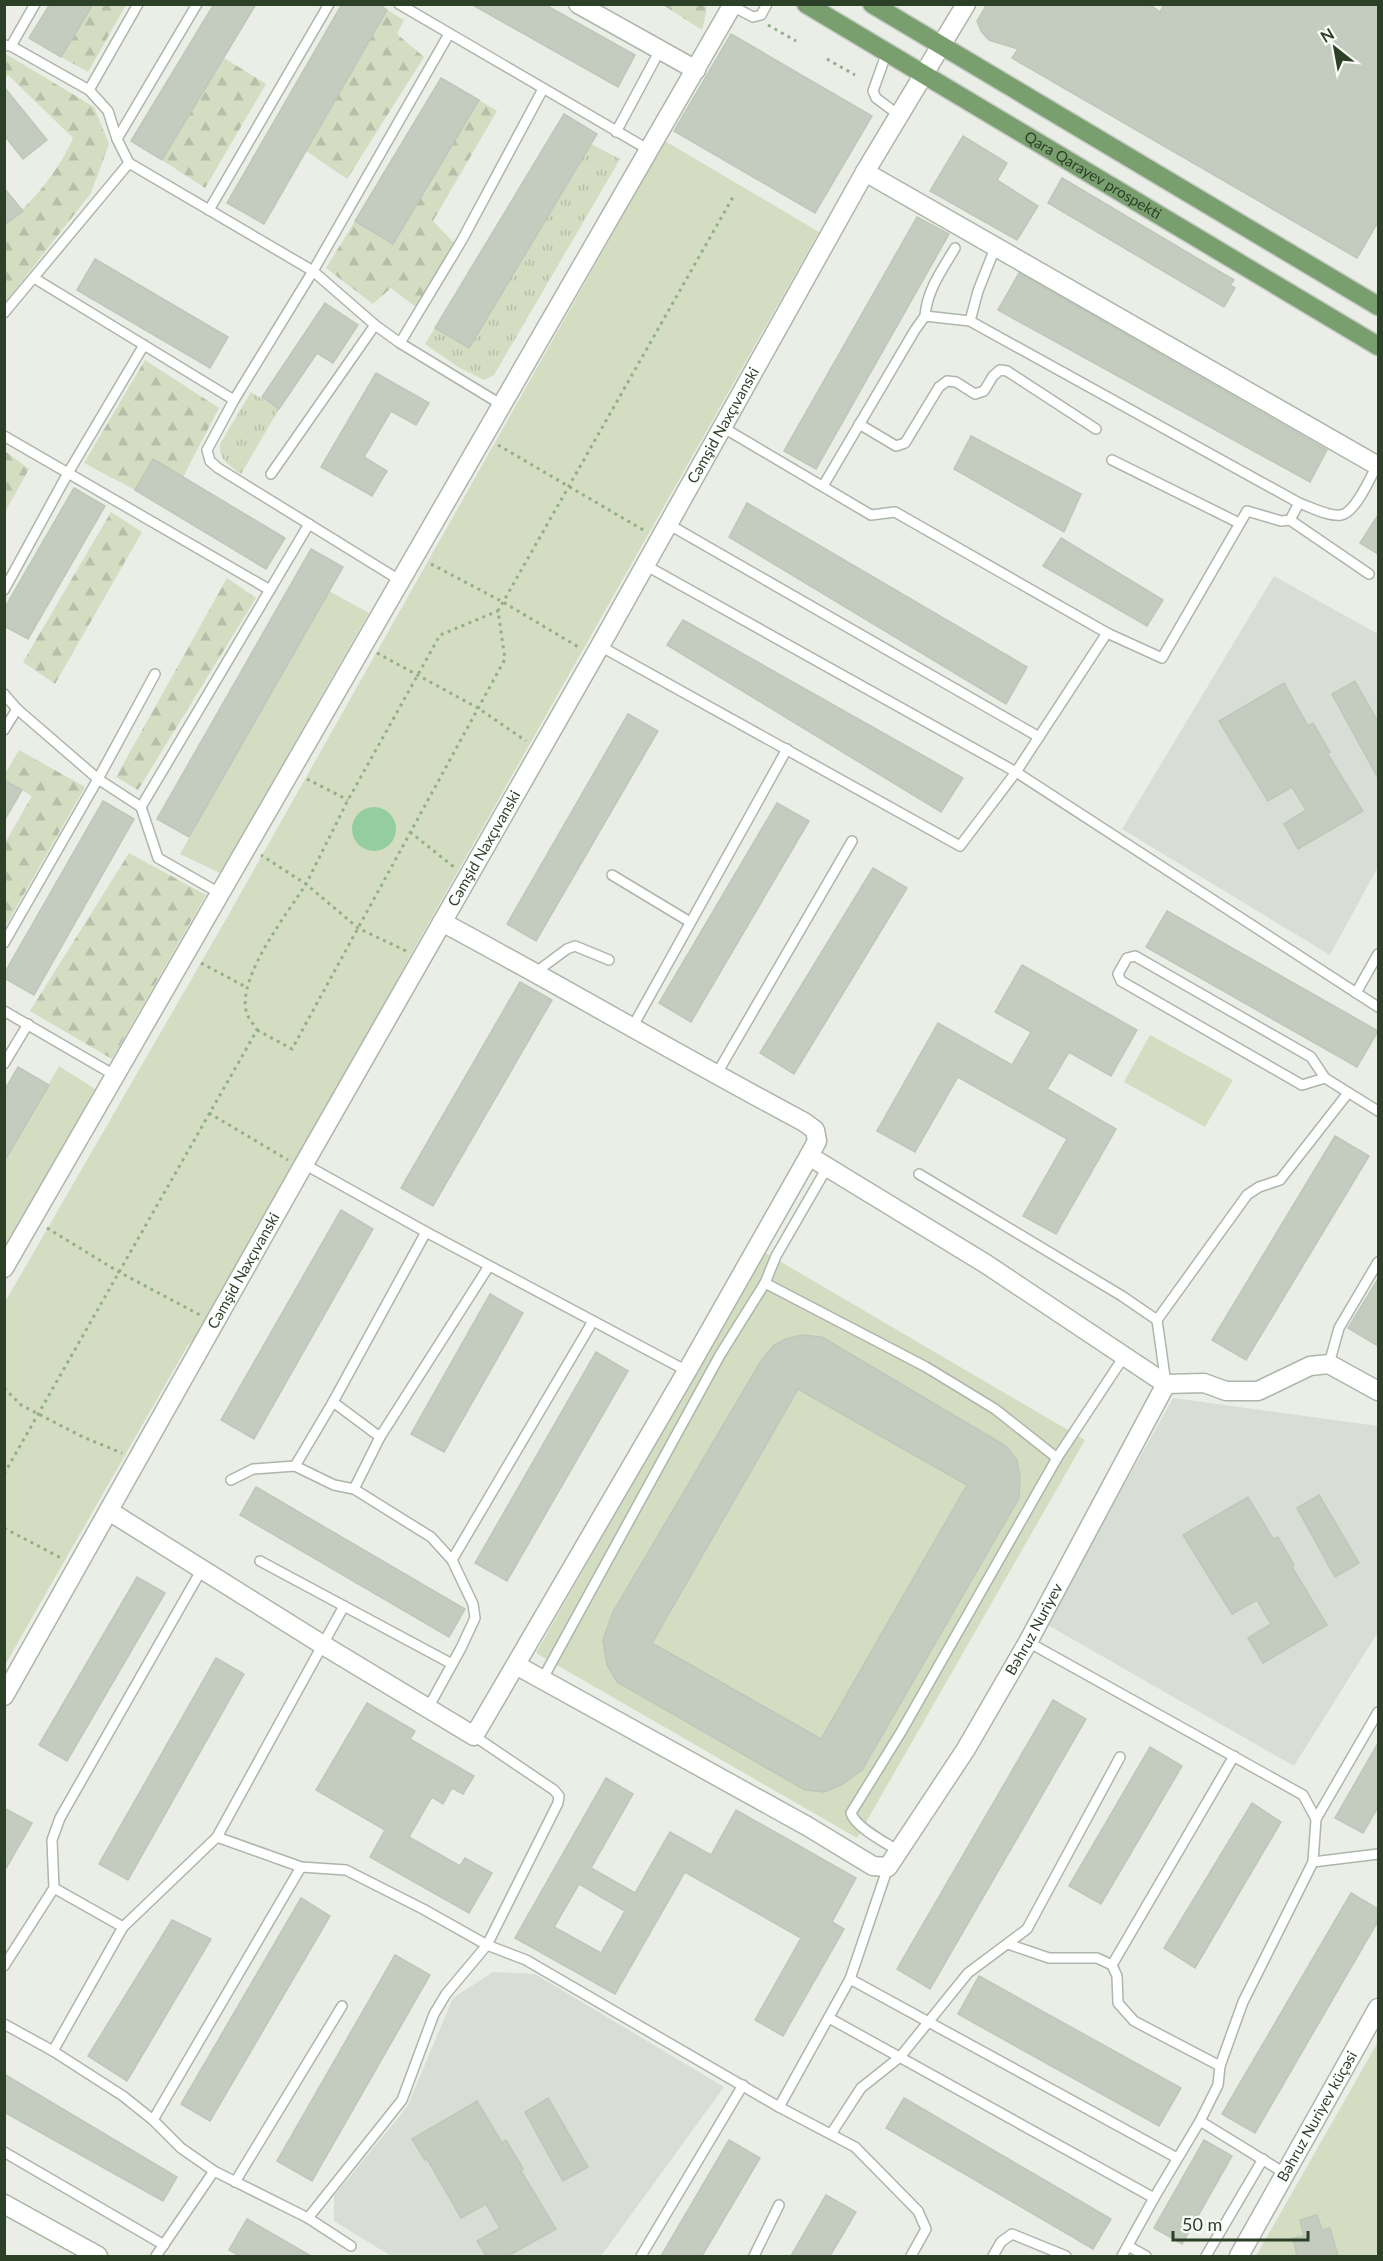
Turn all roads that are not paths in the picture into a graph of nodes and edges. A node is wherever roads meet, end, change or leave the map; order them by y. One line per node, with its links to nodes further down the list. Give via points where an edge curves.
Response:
1 (35, 4): 13 (lane)
2 (138, 4): 20 (lane)
3 (197, 4): 23 (lane)
4 (329, 4): 27 (lane)
5 (399, 4): 12 (lane)
6 (578, 4): 15 (street)
7 (767, 4): 11 (lane, via 761,15 753,17)
8 (807, 4): 16 (main road, Qara Qarayev prospekti)
9 (872, 4): 14 (main road)
10 (966, 4): 14 (street, Cəmşid Naxçıvanski)
11 (733, 5): 17 (street)
12 (449, 34): 19 (lane); 30 (lane)
13 (8, 45): 20 (lane)
14 (942, 46): 18 (street, Cəmşid Naxçıvanski); 32 (main road)
15 (660, 50): 17 (street); 22 (lane)
16 (887, 52): 18 (main road, Qara Qarayev prospekti); 21 (lane, via 873,92)
17 (696, 70): 24 (street)
18 (925, 75): 21 (street, Cəmşid Naxçıvanski); 39 (main road, Qara Qarayev prospekti)
19 (543, 89): 22 (lane); 37 (lane, via 462,240)
20 (89, 90): 23 (lane, via 108,111)
21 (900, 116): 26 (street, Cəmşid Naxçıvanski)
22 (616, 132): 24 (lane)
23 (117, 139): 25 (lane)
24 (649, 150): 41 (street)
25 (129, 163): 27 (lane); 31 (lane)
26 (865, 172): 29 (street); 43 (street, Cəmşid Naxçıvanski)
27 (209, 210): 30 (lane)
28 (955, 248): 34 (lane, via 931,290)
29 (995, 248): 35 (lane); 47 (street)
30 (313, 271): 36 (lane); 40 (lane)
31 (34, 278): 33 (lane); 38 (lane)
32 (1377, 301)
33 (4, 313)
34 (925, 316): 35 (lane); 42 (lane)
35 (970, 321): 51 (lane)
36 (375, 325): 37 (lane); 49 (lane)
37 (400, 343): 41 (lane)
38 (144, 345): 40 (lane); 48 (lane)
39 (1378, 346)
40 (234, 400): 54 (lane, via 207,450 210,461)
41 (502, 405): 58 (street)
42 (859, 424): 44 (lane, via 896,446 904,443 939,387 947,381 956,382 975,394 984,391 1000,370); 50 (lane)
43 (722, 427): 50 (lane); 55 (street, Cəmşid Naxçıvanski)
44 (1096, 429)
45 (4, 436): 48 (lane)
46 (1112, 460): 53 (lane)
47 (1378, 465): 51 (lane, via 1352,509 1343,515)
48 (68, 473): 59 (lane); 60 (lane)
49 (271, 474)
50 (823, 486): 61 (lane, via 871,515 895,512)
51 (1299, 503): 52 (lane)
52 (1290, 520): 53 (lane, via 1247,511); 57 (lane)
53 (1239, 523): 61 (lane, via 1162,658)
54 (309, 524): 58 (lane); 60 (lane)
55 (664, 531): 56 (street, Cəmşid Naxçıvanski); 67 (lane)
56 (645, 566): 62 (street, Cəmşid Naxçıvanski); 69 (lane)
57 (1369, 574)
58 (401, 581): 74 (street)
59 (4, 590)
60 (270, 590): 71 (lane)
61 (1107, 633): 67 (lane)
62 (597, 651): 68 (lane); 75 (street, Cəmşid Naxçıvanski)
63 (155, 674): 70 (lane)
64 (4, 694): 65 (lane)
65 (17, 709): 66 (lane); 70 (lane)
66 (4, 730)
67 (1039, 737): 69 (lane)
68 (787, 749): 69 (lane, via 960,846); 76 (lane)
69 (1016, 772): 81 (lane)
70 (98, 779): 71 (lane); 77 (lane)
71 (141, 807): 74 (lane, via 158,858)
72 (852, 841): 87 (lane)
73 (612, 875): 76 (lane)
74 (221, 894): 88 (street)
75 (442, 922): 80 (street); 93 (street, Cəmşid Naxçıvanski)
76 (690, 922): 85 (lane)
77 (4, 943)
78 (1378, 954): 81 (lane)
79 (609, 960): 80 (lane, via 575,946)
80 (536, 972): 85 (street)
81 (1356, 993): 82 (lane)
82 (1378, 1006)
83 (4, 1011): 84 (lane)
84 (28, 1024): 86 (lane); 88 (lane)
85 (633, 1026): 87 (street)
86 (4, 1064)
87 (716, 1075): 92 (street, via 815,1130 817,1141)
88 (116, 1076): 99 (street)
89 (1325, 1078): 89 (lane, via 1311,1058 1135,957 1127,958 1118,975 1121,981 1302,1085); 90 (lane)
90 (1348, 1092): 91 (lane); 101 (lane, via 1280,1180 1259,1186 1247,1195)
91 (1378, 1111)
92 (809, 1156): 94 (street); 105 (street)
93 (303, 1166): 96 (lane); 114 (street, Cəmşid Naxçıvanski)
94 (828, 1166): 100 (lane); 103 (street)
95 (919, 1174): 101 (lane)
96 (426, 1232): 98 (lane); 108 (lane)
97 (1378, 1262): 104 (lane, via 1339,1328)
98 (489, 1266): 102 (lane); 109 (lane)
99 (4, 1268)
100 (765, 1282): 110 (lane, via 926,1367 995,1409); 123 (lane, via 720,1355)
101 (1157, 1320): 106 (lane)
102 (593, 1321): 105 (lane); 115 (lane)
103 (1125, 1355): 106 (street); 110 (lane)
104 (1329, 1364): 106 (street, via 1310,1366 1258,1390 1226,1391 1204,1383); 107 (street)
105 (687, 1371): 122 (street)
106 (1166, 1384): 119 (street, Bəhruz Nuriyev)
107 (1378, 1391)
108 (333, 1402): 109 (lane); 111 (lane)
109 (380, 1437): 113 (lane)
110 (1057, 1458): 132 (lane, via 851,1813 860,1826)
111 (295, 1466): 112 (lane, via 253,1469); 113 (lane, via 334,1485)
112 (231, 1480)
113 (354, 1489): 115 (lane, via 431,1537)
114 (109, 1511): 117 (street); 124 (street, Cəmşid Naxçıvanski)
115 (452, 1560): 121 (lane, via 473,1604 475,1618)
116 (260, 1562): 118 (lane)
117 (202, 1569): 120 (street); 137 (lane, via 60,1818 52,1840)
118 (344, 1606): 120 (lane); 121 (lane)
119 (1028, 1642): 128 (lane); 132 (street, Bəhruz Nuriyev, via 966,1749)
120 (323, 1645): 125 (street); 131 (lane)
121 (452, 1664): 125 (lane)
122 (516, 1665): 123 (street); 127 (street)
123 (542, 1680): 136 (street, via 873,1866)
124 (4, 1696)
125 (428, 1708): 127 (street)
126 (1378, 1712): 130 (lane)
127 (474, 1736): 140 (lane, via 559,1797)
128 (1234, 1756): 130 (lane, via 1303,1795); 141 (lane)
129 (1120, 1757): 139 (lane, via 1028,1929)
130 (1316, 1819): 134 (lane)
131 (217, 1837): 135 (lane); 138 (lane)
132 (899, 1851): 136 (street, Bəhruz Nuriyev)
133 (1378, 1854): 134 (lane)
134 (1313, 1862): 151 (lane, via 1243,2002)
135 (301, 1867): 140 (lane, via 346,1870); 154 (lane)
136 (888, 1867): 143 (lane)
137 (54, 1888): 138 (lane); 142 (lane)
138 (123, 1927): 149 (lane)
139 (1008, 1944): 141 (lane, via 1049,1958 1097,1958); 147 (lane, via 968,1973)
140 (487, 1945): 152 (lane, via 526,1959); 166 (lane, via 434,2014 402,2100)
141 (1112, 1965): 151 (lane, via 1117,1976 1118,2003 1134,2021)
142 (4, 1966)
143 (850, 1979): 146 (lane); 147 (lane)
144 (342, 2006): 162 (lane)
145 (1378, 2008): 161 (street, Bəhruz Nuriyev küçəsi)
146 (829, 2018): 150 (lane); 153 (lane)
147 (929, 2023): 150 (lane); 158 (lane)
148 (4, 2024): 149 (lane)
149 (53, 2050): 154 (lane)
150 (900, 2057): 156 (lane, via 861,2088); 163 (lane)
151 (1220, 2066): 155 (lane, via 1218,2085)
152 (743, 2085): 153 (lane); 172 (lane)
153 (779, 2107): 156 (lane)
154 (153, 2120): 160 (lane, via 180,2148)
155 (1200, 2121): 158 (lane); 159 (lane)
156 (831, 2134): 174 (lane, via 855,2147 918,2211 926,2229)
157 (4, 2152): 167 (lane)
158 (1177, 2158): 163 (lane)
159 (1263, 2159): 161 (lane); 179 (lane)
160 (213, 2171): 162 (lane); 167 (lane)
161 (1286, 2174): 180 (street, Bəhruz Nuriyev küçəsi)
162 (235, 2182): 166 (lane)
163 (1154, 2198): 169 (lane)
164 (4, 2204): 170 (street)
165 (779, 2205): 173 (lane)
166 (308, 2217): 168 (lane)
167 (165, 2245): 171 (lane)
168 (351, 2246)
169 (1128, 2246): 177 (lane); 178 (lane)
170 (98, 2256)
171 (156, 2256)
172 (641, 2256)
173 (754, 2256)
174 (910, 2256)
175 (993, 2256): 176 (lane, via 1001,2242 1012,2234)
176 (1066, 2256)
177 (1122, 2256)
178 (1146, 2256)
179 (1206, 2256)
180 (1239, 2256)

